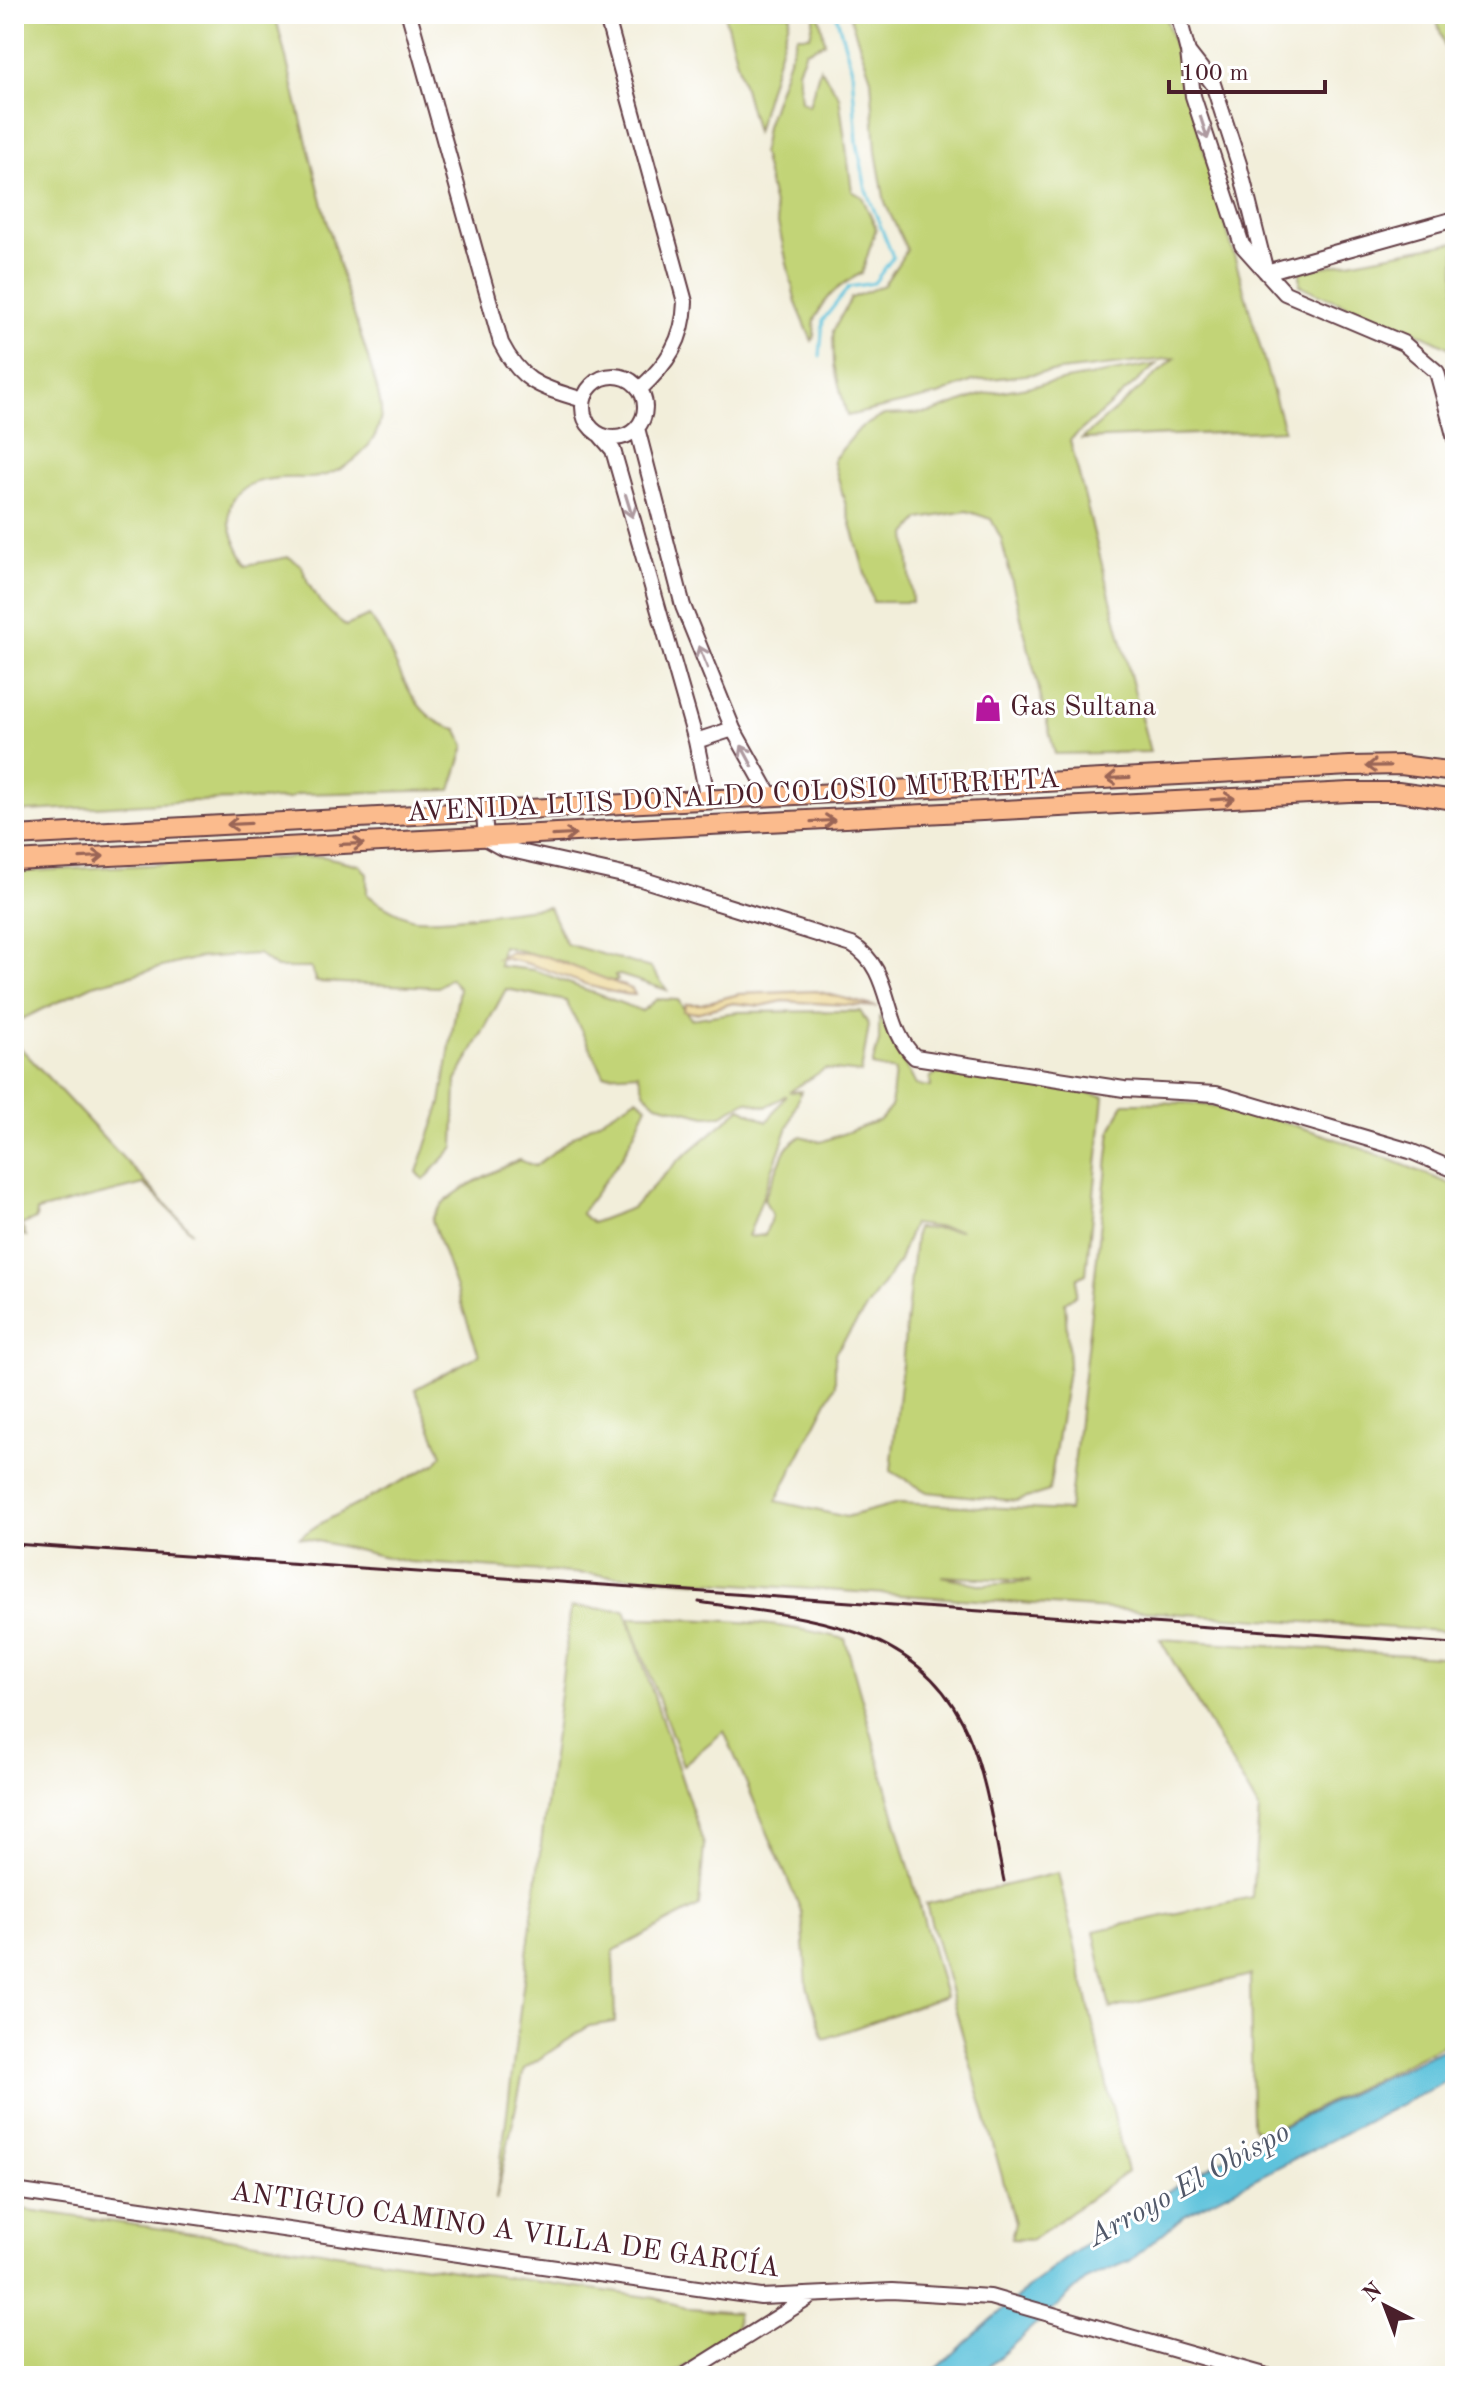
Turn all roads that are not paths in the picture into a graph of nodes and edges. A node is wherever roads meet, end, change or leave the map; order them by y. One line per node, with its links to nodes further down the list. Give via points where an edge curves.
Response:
1 (409, 14): 8 (street, via 501,343 534,385)
2 (606, 14): 7 (street, via 685,302 678,341)
3 (1178, 14): 4 (street)
4 (1188, 52): 6 (street, via 1213,84); 6 (street, one-way to 6, via 1193,96 1242,245)
5 (1455, 219): 6 (street)
6 (1266, 272): 11 (street, via 1285,293 1403,343 1437,372)
7 (640, 389): 8 (street, via 623,377 602,377); 9 (street, via 645,409)
8 (583, 400): 10 (street, via 585,421)
9 (637, 428): 10 (street, via 619,438); 12 (street, one-way to 9, via 683,606)
10 (600, 435): 13 (street, one-way to 13, via 613,450)
11 (1455, 439)
12 (733, 729): 13 (street); 17 (street, one-way to 12)
13 (696, 741): 18 (street)
14 (1280, 770): 15 (main road, AVENIDA LUIS DONALDO COLOSIO MURRIETA, one-way to 14, via 1401,765); 16 (main road); 17 (main road, AVENIDA LUIS DONALDO COLOSIO MURRIETA, one-way to 17)
15 (1455, 772)
16 (1280, 796): 19 (main road, AVENIDA LUIS DONALDO COLOSIO MURRIETA, via 1398,792); 22 (main road, AVENIDA LUIS DONALDO COLOSIO MURRIETA, one-way to 16)
17 (771, 797): 18 (main road, AVENIDA LUIS DONALDO COLOSIO MURRIETA)
18 (708, 800): 20 (main road, AVENIDA LUIS DONALDO COLOSIO MURRIETA)
19 (1455, 800)
20 (484, 813): 21 (main road, AVENIDA LUIS DONALDO COLOSIO MURRIETA, one-way to 21); 22 (street)
21 (14, 836)
22 (486, 839): 23 (main road, AVENIDA LUIS DONALDO COLOSIO MURRIETA, one-way to 22); 24 (street, via 502,848 641,879 852,945 872,960 906,1047 920,1059 1124,1089 1216,1094 1410,1151)
23 (14, 861)
24 (1455, 1170)
25 (14, 2191): 26 (street, ANTIGUO CAMINO A VILLA DE GARCÍA, via 725,2293)
26 (810, 2297): 27 (street); 28 (street, ANTIGUO CAMINO A VILLA DE GARCÍA, via 892,2291 990,2297)
27 (684, 2376)
28 (1267, 2376)

